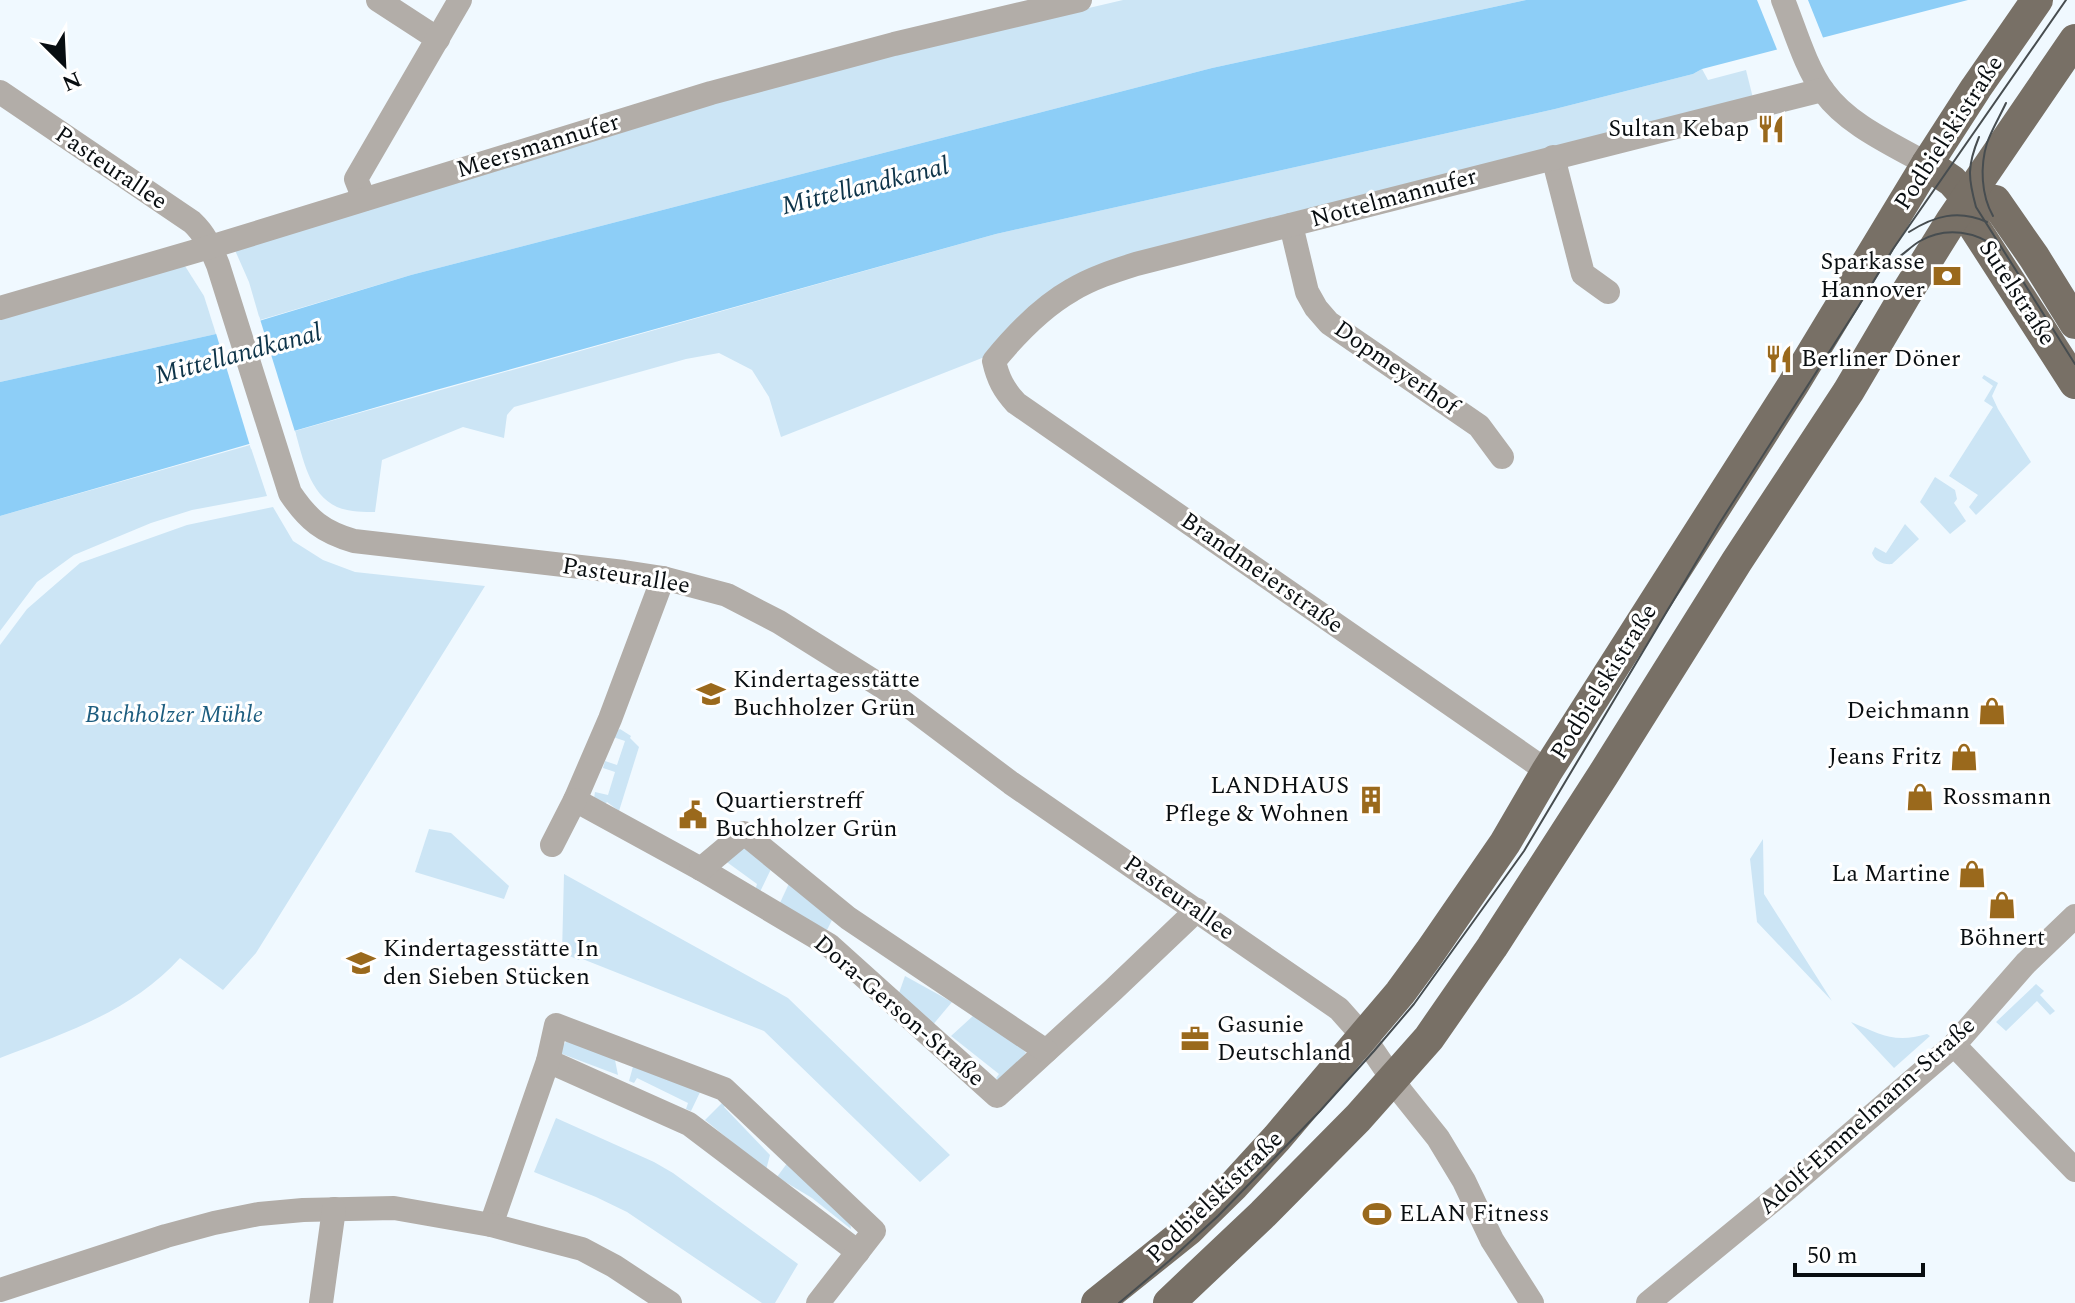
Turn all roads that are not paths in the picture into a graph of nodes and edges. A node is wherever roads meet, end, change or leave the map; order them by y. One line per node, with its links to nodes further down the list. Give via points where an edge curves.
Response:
1 (378, 0): 6 (street)
2 (460, 0): 6 (street)
3 (1783, 0): 8 (street)
4 (1069, 1): 13 (street, Meersmannufer, via 711,93)
5 (2037, 1): 11 (main road, Podbielskistraße)
6 (438, 39): 13 (street, via 356,179)
7 (2075, 40): 12 (main road, Podbielskistraße)
8 (1822, 90): 10 (street, Nottelmannufer); 11 (street, via 1851,118)
9 (0, 92): 15 (street, Pasteurallee, via 192,222)
10 (1553, 157): 14 (street, Nottelmannufer); 16 (street, via 1583,274)
11 (1927, 164): 12 (main road, Sutelstraße); 23 (main road, Podbielskistraße)
12 (1967, 198): 18 (main road, Sutelstraße, via 1995,201); 20 (main road, Sutelstraße, via 1975,228); 33 (main road, Podbielskistraße, via 1492,947 1429,1038)
13 (364, 199): 15 (street, Meersmannufer)
14 (1291, 225): 19 (street, Nottelmannufer, via 1095,278 1018,332); 21 (street, Dopmeyerhof, via 1307,292 1322,316 1479,426)
15 (211, 247): 17 (street, Meersmannufer); 22 (street, Pasteurallee, via 283,476 300,508 324,530 354,541)
16 (1608, 292)
17 (0, 308)
18 (2075, 323)
19 (994, 361): 23 (street, Brandmeierstraße, via 1004,390 1016,403)
20 (2075, 383)
21 (1502, 457)
22 (663, 578): 24 (street); 27 (street, Pasteurallee, via 727,595 779,622 886,689 1011,783)
23 (1547, 771): 29 (main road, Podbielskistraße, via 1462,906)
24 (575, 800): 25 (street); 26 (street, Dora-Gerson-Straße)
25 (552, 845)
26 (701, 869): 31 (street, Dora-Gerson-Straße, via 744,833 848,918); 31 (street, Dora-Gerson-Straße, via 829,945 997,1096)
27 (1197, 910): 29 (street, Pasteurallee, via 1339,1009); 31 (street, Dora-Gerson-Straße)
28 (2075, 916): 30 (street, Adolf-Emmelmann-Straße)
29 (1363, 1036): 33 (street, Pasteurallee); 42 (main road, Podbielskistraße, via 1234,1185 1188,1230)
30 (1954, 1045): 34 (street); 45 (street, Adolf-Emmelmann-Straße)
31 (1046, 1051)
32 (548, 1061): 36 (street); 37 (street, via 689,1124); 37 (street, via 556,1025 724,1089 874,1231)
33 (1393, 1079): 43 (main road, Podbielskistraße); 44 (street, Pasteurallee, via 1438,1138)
34 (2075, 1170)
35 (334, 1209): 36 (street, via 394,1208); 38 (street, via 214,1223); 39 (street)
36 (491, 1225): 40 (street, via 582,1249)
37 (858, 1252): 41 (street)
38 (0, 1290)
39 (321, 1303)
40 (670, 1303)
41 (818, 1303)
42 (1097, 1303)
43 (1169, 1303)
44 (1532, 1303)
45 (1648, 1303)

